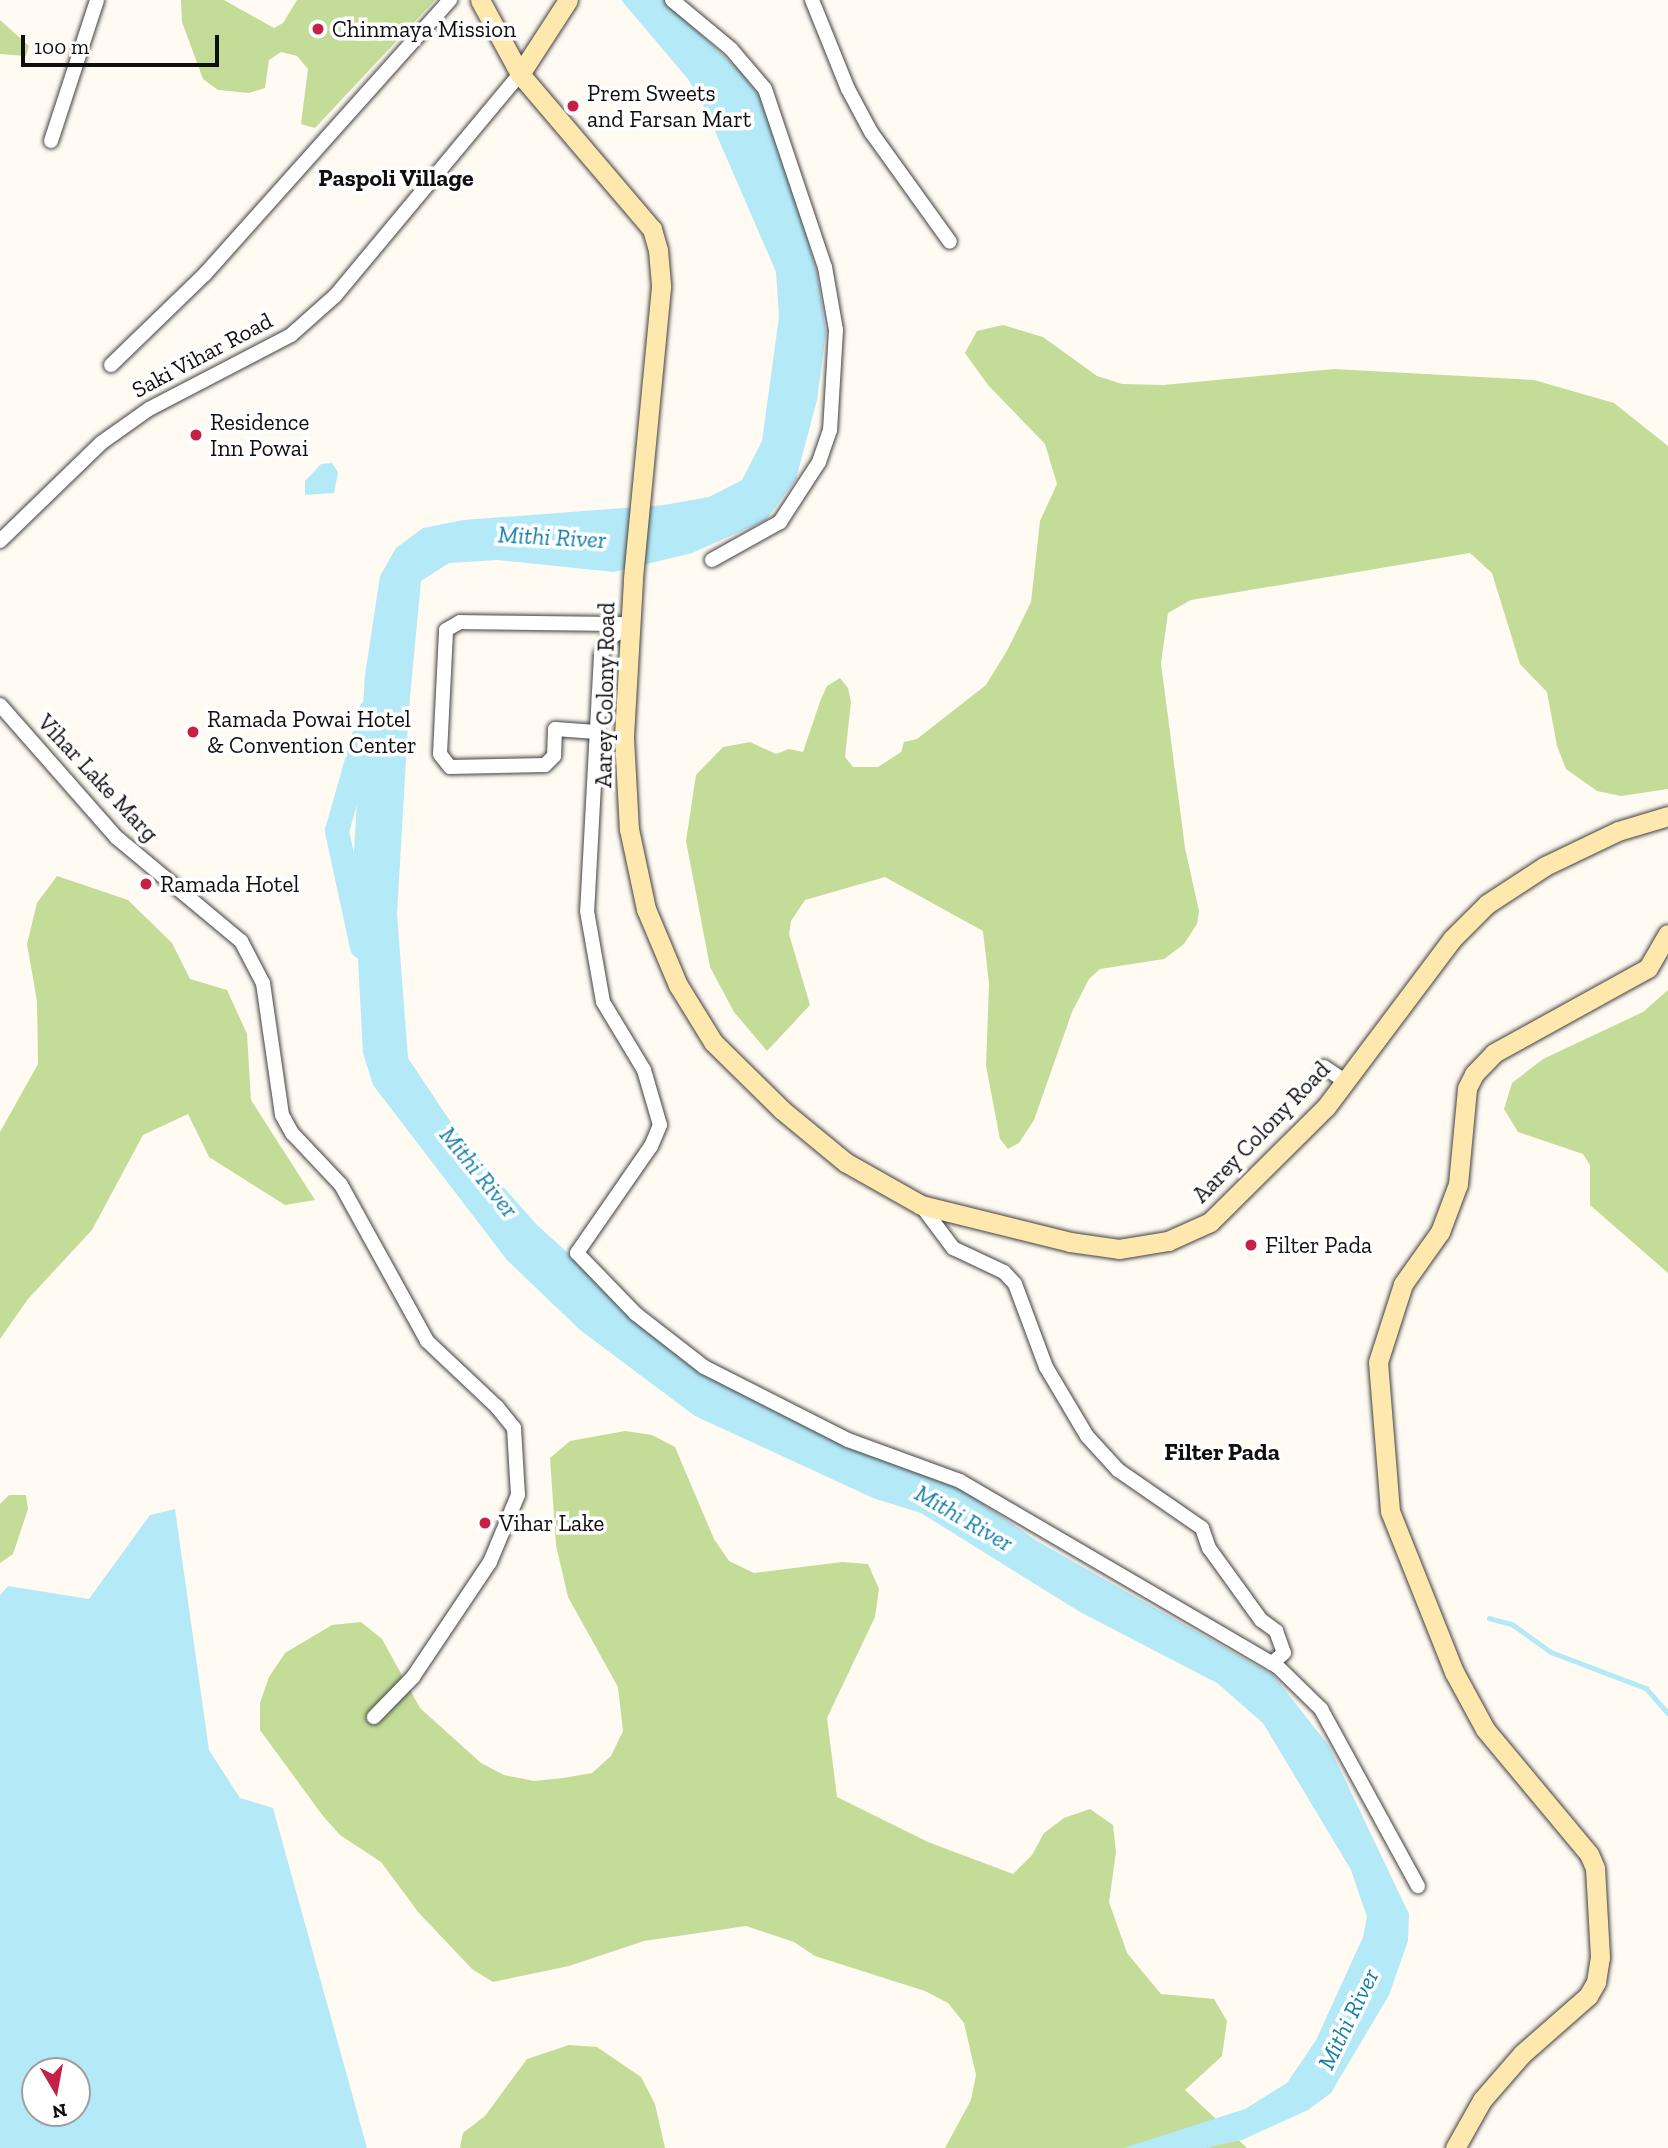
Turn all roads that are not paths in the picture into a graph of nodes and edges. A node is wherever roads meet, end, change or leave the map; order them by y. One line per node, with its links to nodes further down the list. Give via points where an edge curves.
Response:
1 (97, 0): 8 (street)
2 (450, 0): 10 (street, via 205,274)
3 (480, 0): 7 (main road, Aarey Colony Road)
4 (672, 0): 12 (street, via 731,48 765,89 825,267 836,330 830,430 819,462 779,522)
5 (812, 0): 9 (street, via 871,132)
6 (569, 2): 7 (main road, Saki Vihar Road)
7 (520, 74): 11 (street, Saki Vihar Road, via 327,304 291,335 149,409 110,436); 13 (main road, Aarey Colony Road, via 652,229 661,287)
8 (51, 141)
9 (950, 242)
10 (111, 365)
11 (0, 541)
12 (712, 560)
13 (631, 624): 15 (street, via 610,638 601,655); 15 (street, via 460,622 446,630 440,754 450,767 545,765 554,756 555,729); 20 (main road, Aarey Colony Road, via 624,738 629,830 646,909 678,985 713,1042 782,1110 845,1161)
14 (0, 705): 22 (street, Vihar Lake Marg, via 116,837 241,942 263,983 282,1115 292,1133 341,1185 427,1341 514,1428 518,1495 490,1562 413,1677)
15 (596, 732): 21 (street, via 587,911 594,967 603,1002 643,1070 660,1125 577,1253 636,1314 704,1367 848,1440 960,1481)
16 (1668, 816): 19 (main road, Aarey Colony Road, via 1618,831 1545,866 1487,904 1452,939)
17 (1668, 934): 24 (main road, via 1648,968 1494,1053 1474,1074 1467,1088 1458,1184 1440,1232 1403,1284 1378,1362 1390,1511 1454,1672 1485,1729 1589,1854 1595,1868 1600,1957 1596,1982 1588,1996 1522,2054 1482,2099)
18 (1324, 1067): 19 (street)
19 (1346, 1082): 20 (main road, Aarey Colony Road, via 1210,1222 1168,1241 1119,1249 1070,1242)
20 (921, 1205): 21 (street, via 953,1248 1004,1272 1015,1284 1046,1367 1087,1436 1118,1470 1202,1528 1209,1548 1261,1620 1276,1631 1284,1653)
21 (1272, 1663): 23 (street, via 1321,1709)
22 (373, 1717)
23 (1418, 1886)
24 (1455, 2148)

